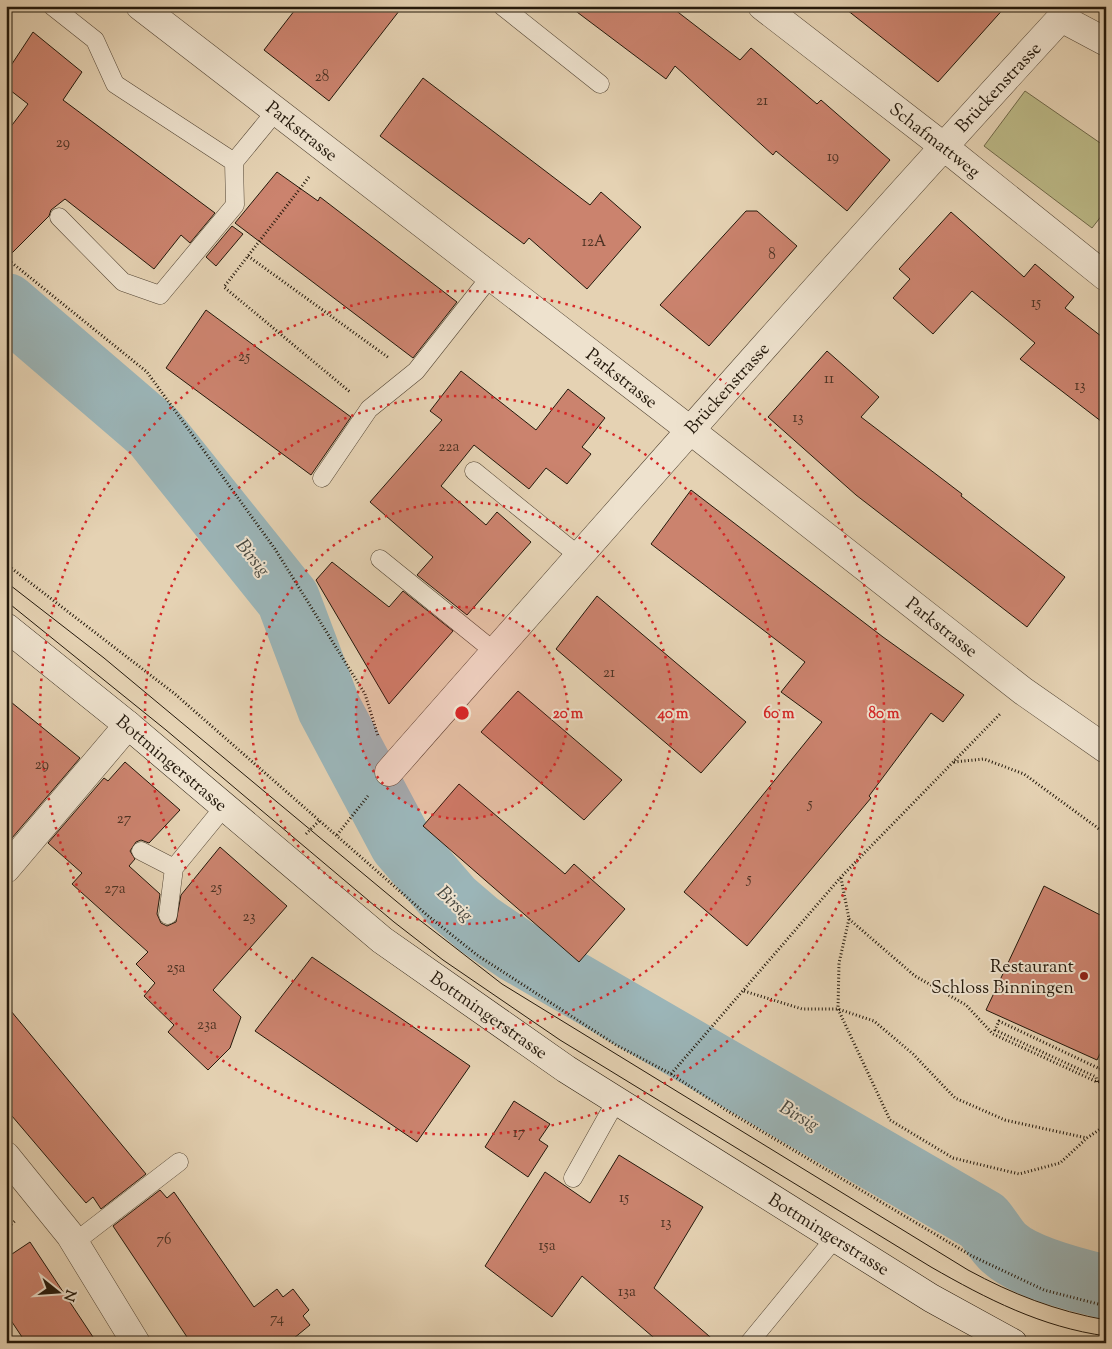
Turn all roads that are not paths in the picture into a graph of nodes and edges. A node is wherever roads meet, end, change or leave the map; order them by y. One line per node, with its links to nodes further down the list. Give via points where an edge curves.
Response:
1 (52, 6): 10 (lane, via 94,40 114,84)
2 (140, 6): 8 (street, Parkstrasse)
3 (502, 6): 7 (lane)
4 (762, 6): 9 (street, Schafmattweg)
5 (1064, 12): 6 (street); 9 (street, Brückenstrasse)
6 (1106, 42)
7 (600, 84)
8 (276, 111): 10 (lane); 12 (street, Parkstrasse)
9 (943, 146): 13 (street, Schafmattweg); 14 (street, Brückenstrasse)
10 (234, 162): 11 (lane, via 235,205 160,295 123,282)
11 (59, 217)
12 (491, 276): 14 (street, Parkstrasse); 16 (lane, via 412,375 369,409)
13 (1106, 277)
14 (690, 430): 17 (street, Brückenstrasse); 22 (street, Parkstrasse, via 1023,691)
15 (474, 471): 17 (lane)
16 (322, 478)
17 (579, 556): 20 (street, Brückenstrasse)
18 (380, 559): 20 (lane)
19 (6, 627): 21 (street, Bottmingerstrasse)
20 (495, 652): 23 (street, Brückenstrasse)
21 (128, 725): 24 (street, Bottmingerstrasse); 27 (street)
22 (1106, 749)
23 (389, 772)
24 (224, 807): 26 (lane); 29 (street, Bottmingerstrasse, via 382,940 566,1070)
25 (141, 851): 26 (lane)
26 (174, 868): 28 (lane)
27 (6, 869)
28 (168, 915)
29 (616, 1101): 32 (lane); 33 (street, Bottmingerstrasse)
30 (6, 1156): 34 (street)
31 (179, 1162): 34 (lane)
32 (573, 1178)
33 (835, 1238): 36 (lane); 37 (street, Bottmingerstrasse, via 931,1298)
34 (75, 1242): 35 (street)
35 (136, 1343)
36 (749, 1343)
37 (1013, 1343)

